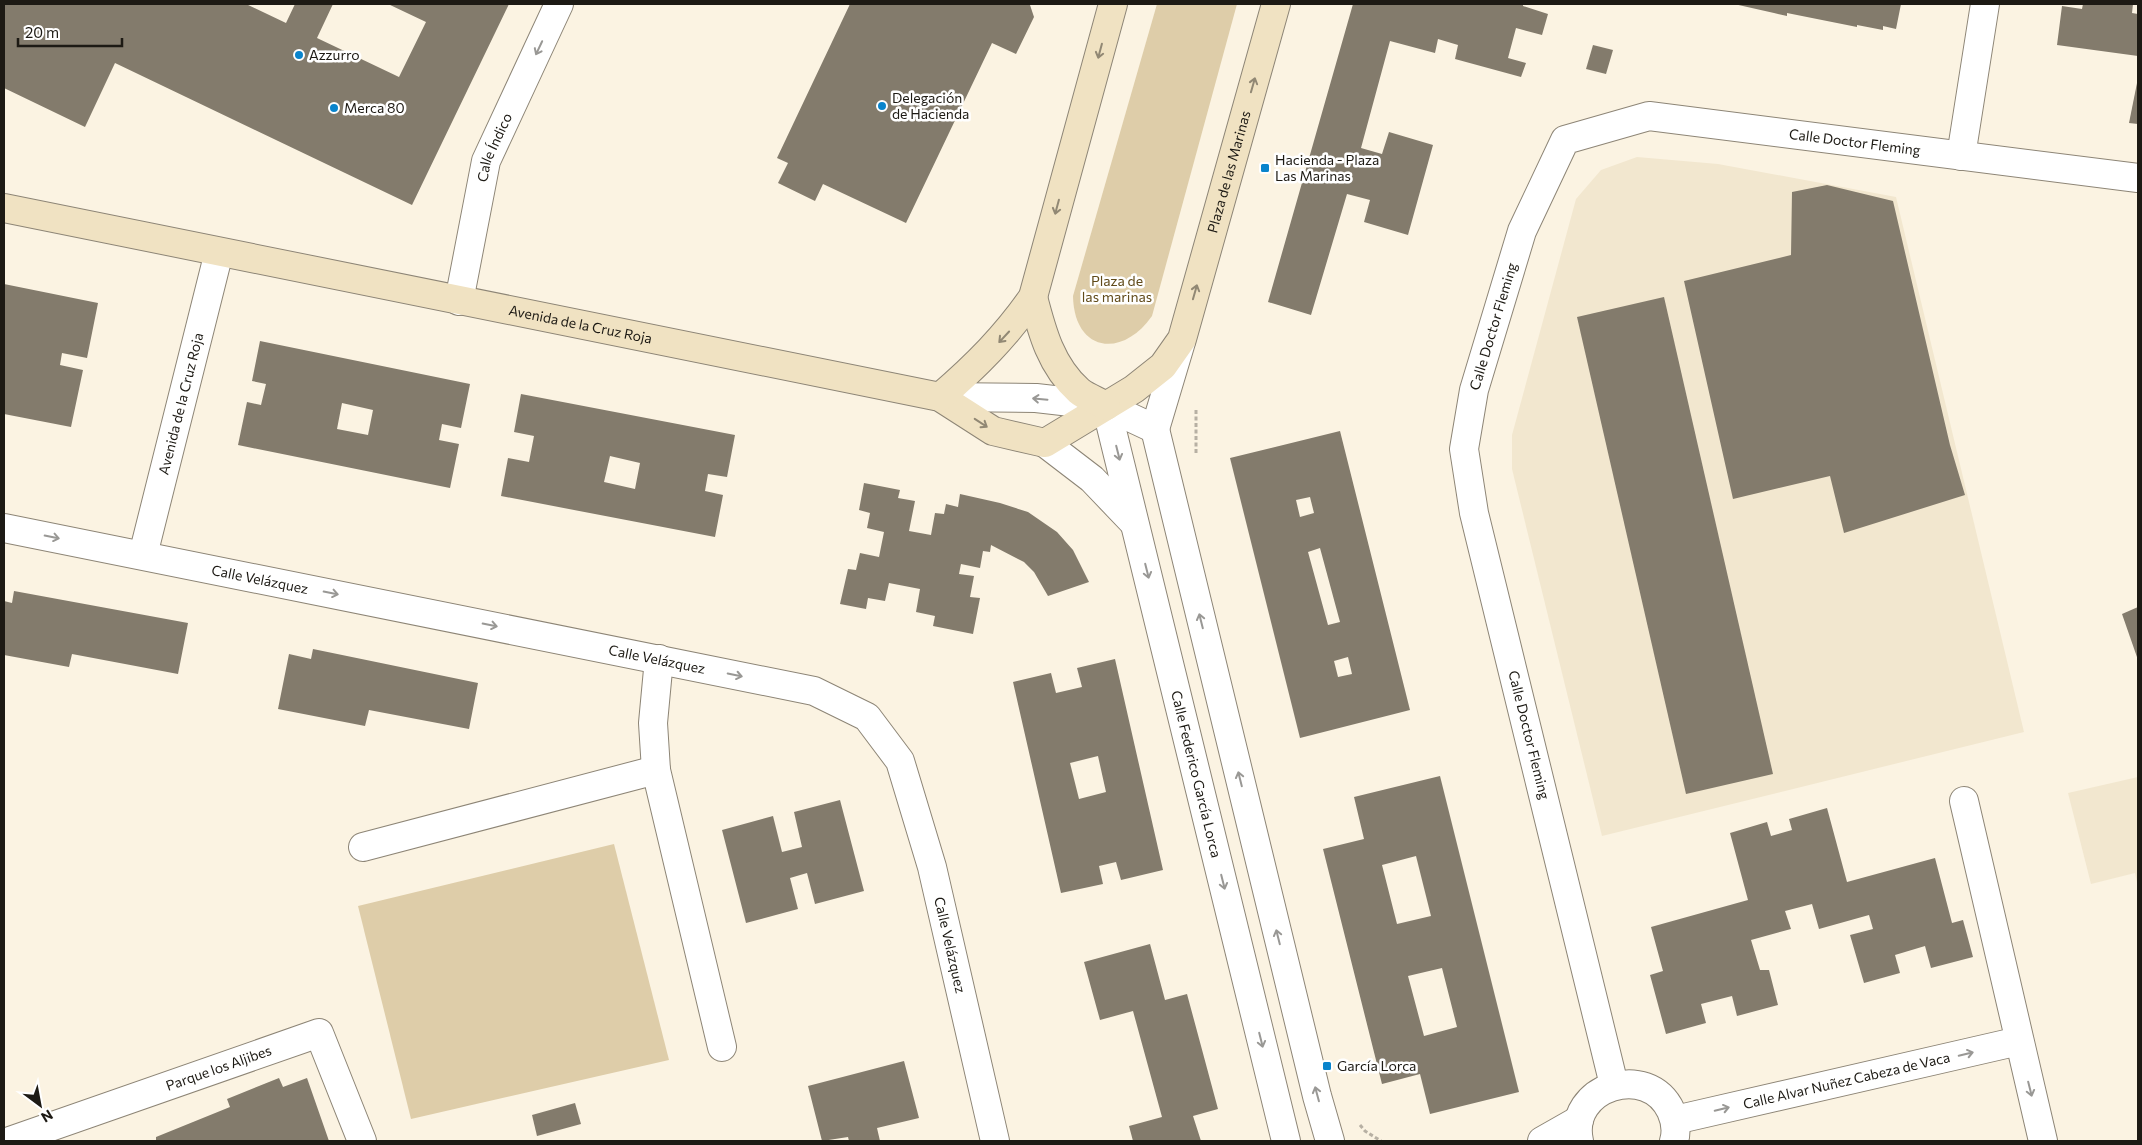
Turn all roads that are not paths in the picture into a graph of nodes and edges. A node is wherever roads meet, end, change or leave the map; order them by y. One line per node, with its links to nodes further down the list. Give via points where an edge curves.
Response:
1 (559, 4): 10 (street, Calle Índico, one-way to 10, via 486,161)
2 (1113, 4): 9 (main road, one-way to 9)
3 (1276, 4): 11 (main road, Plaza de las Marinas, one-way to 3)
4 (1985, 4): 5 (street)
5 (1961, 156): 6 (street, Calle Doctor Fleming); 25 (street, Calle Doctor Fleming, via 1649,116 1564,140 1522,231 1474,390 1464,449 1474,513)
6 (2138, 178)
7 (4, 208): 8 (main road, Avenida de la Cruz Roja)
8 (219, 252): 10 (main road, Avenida de la Cruz Roja); 18 (street, Avenida de la Cruz Roja)
9 (1033, 297): 12 (main road, one-way to 12, via 1013,327 981,362); 13 (main road, via 1042,332 1057,366 1080,391)
10 (459, 302): 12 (main road, Avenida de la Cruz Roja)
11 (1182, 339): 13 (main road, Plaza de las Marinas, via 1163,366); 14 (street, Plaza de las Marinas)
12 (940, 397): 13 (street, one-way to 12, via 1036,398); 15 (main road, one-way to 15, via 993,431)
13 (1106, 406): 14 (street); 15 (main road, Plaza de las Marinas); 16 (street, Calle Federico García Lorca, one-way to 16)
14 (1155, 429): 32 (street, one-way to 14)
15 (1045, 444): 16 (street, via 1092,479)
16 (1135, 524): 31 (street, Calle Federico García Lorca, one-way to 31)
17 (4, 528): 18 (street, Calle Velázquez, one-way to 18)
18 (143, 555): 19 (street, Calle Velázquez, one-way to 19)
19 (659, 659): 20 (street, via 652,724); 30 (street, Calle Velázquez, one-way to 30, via 814,691 867,717 900,761 932,867)
20 (656, 770): 22 (street); 24 (street)
21 (1964, 801): 23 (street)
22 (363, 847)
23 (2019, 1041): 27 (street, Calle Alvar Nuñez Cabeza de Vaca, one-way to 23); 34 (street, one-way to 34)
24 (722, 1047)
25 (1614, 1085): 26 (street, via 1596,1094 1585,1105); 27 (street, via 1642,1085 1656,1093 1668,1105)
26 (1579, 1131): 33 (street)
27 (1675, 1131)
28 (10, 1141): 29 (street, Parque los Aljibes, via 319,1033)
29 (362, 1141)
30 (994, 1141)
31 (1286, 1141)
32 (1330, 1141)
33 (1542, 1141)
34 (2043, 1141)

